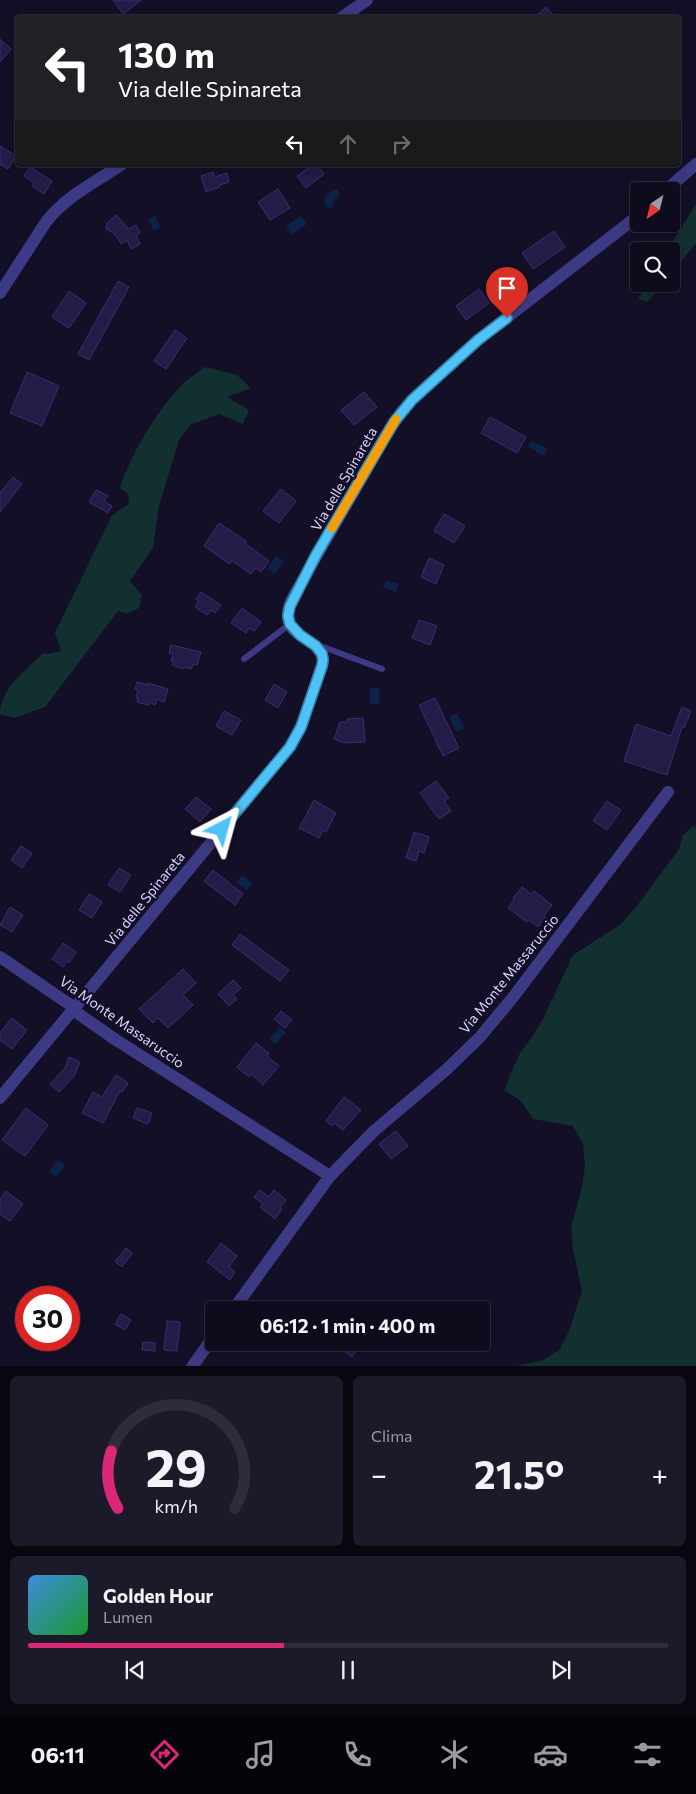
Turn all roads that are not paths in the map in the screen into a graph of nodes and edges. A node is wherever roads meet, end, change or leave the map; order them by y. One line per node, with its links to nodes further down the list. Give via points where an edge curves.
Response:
1 (367, 0): 2 (street)
2 (345, 15)
3 (696, 164): 5 (street)
4 (118, 167): 7 (street, via 71,197 53,213)
5 (675, 182)
6 (630, 222): 8 (street, Via delle Spinareta, via 478,340 406,406 316,555 290,606)
7 (0, 293)
8 (290, 624): 9 (street, Via delle Spinareta); 10 (lane)
9 (313, 643): 11 (lane); 14 (street, Via delle Spinareta, via 320,650 323,662 301,727 290,747)
10 (244, 659)
11 (382, 669)
12 (668, 792): 16 (street, Via Monte Massaruccio, via 480,1037 374,1131)
13 (0, 957): 14 (street, Via Monte Massaruccio, via 70,1004)
14 (73, 1010): 15 (street, Via delle Spinareta); 16 (street, Via Monte Massaruccio)
15 (0, 1098)
16 (330, 1176): 17 (street, Via Monte Massaruccio)
17 (240, 1301)
18 (205, 1348): 19 (street)
19 (192, 1366)

